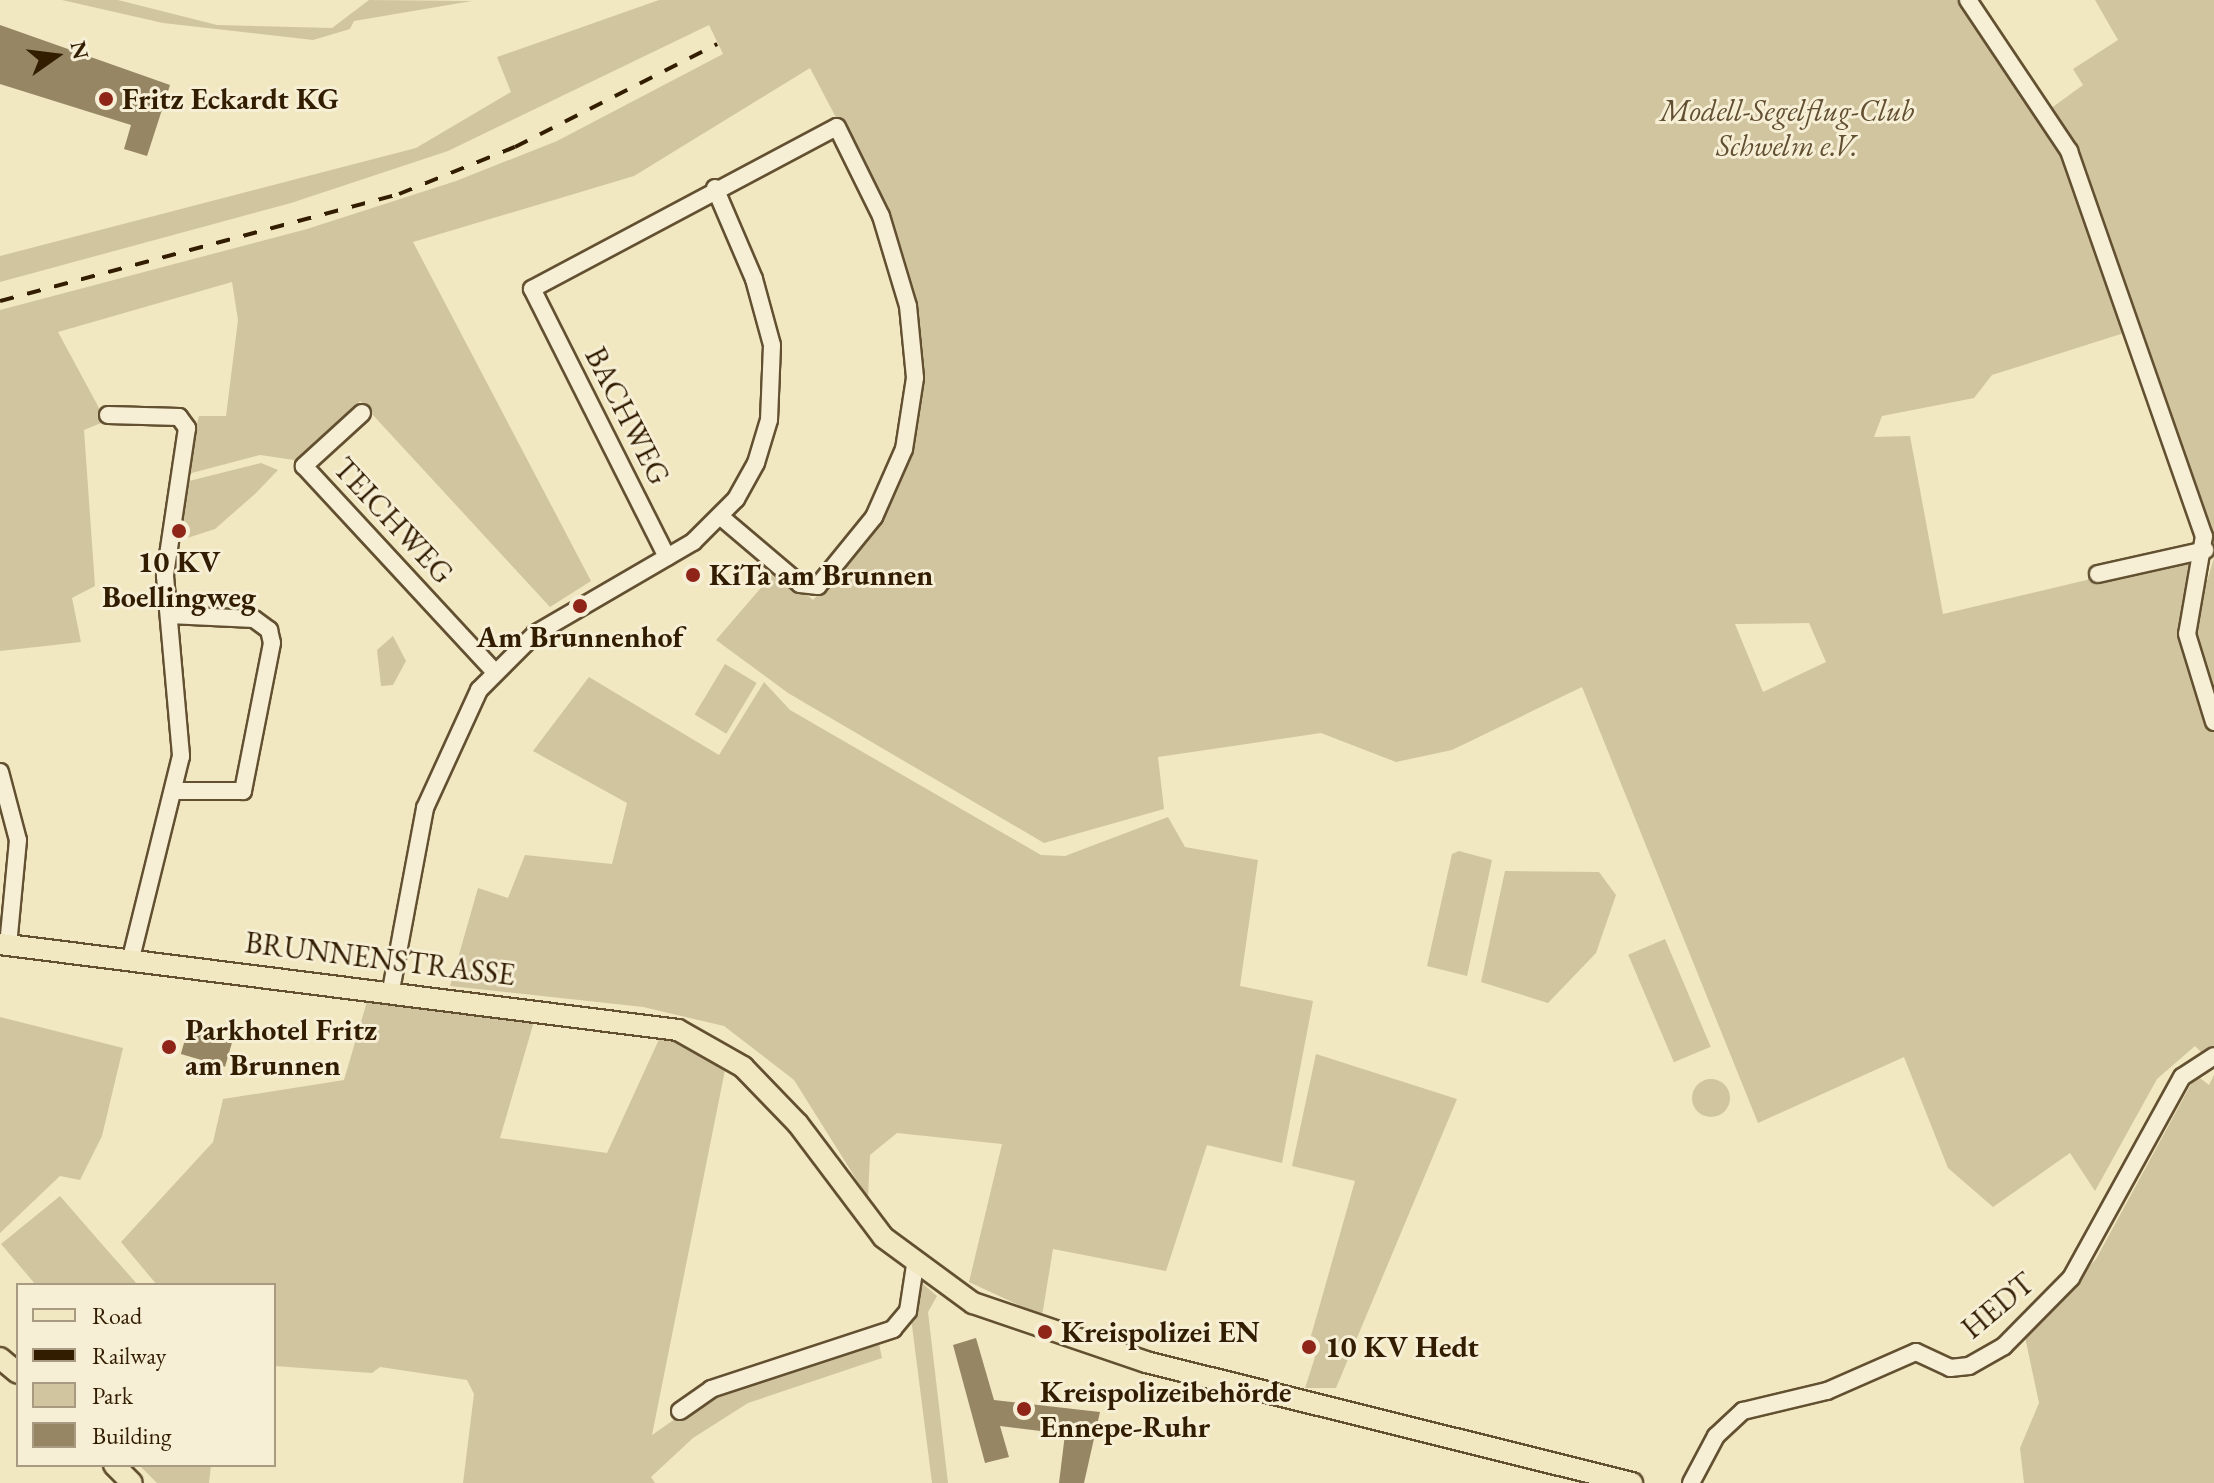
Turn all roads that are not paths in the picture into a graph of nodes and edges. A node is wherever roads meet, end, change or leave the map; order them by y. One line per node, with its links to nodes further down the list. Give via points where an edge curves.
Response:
1 (1968, 0): 6 (street, via 2074,162)
2 (715, 188): 5 (street, via 754,279 774,369 759,454); 5 (street, via 830,129 842,131 899,270 915,378 891,483 855,547 818,586 800,584); 7 (street, BACHWEG, via 535,282 537,300)
3 (362, 413): 10 (street, TEICHWEG, via 304,466)
4 (108, 415): 9 (street, via 179,417 186,425 169,531)
5 (721, 517): 7 (street)
6 (2205, 550): 8 (street); 11 (street, via 2187,634)
7 (667, 557): 10 (street, via 535,634)
8 (2098, 574)
9 (169, 615): 13 (street, via 181,756); 13 (street, via 254,619 269,630 272,643 243,791)
10 (495, 672): 18 (street, via 440,763 411,867)
11 (2214, 722)
12 (0, 772): 15 (street)
13 (174, 791): 17 (street)
14 (0, 836): 15 (street)
15 (18, 840): 16 (street)
16 (4, 945): 17 (main road, BRUNNENSTRASSE)
17 (130, 962): 18 (main road, BRUNNENSTRASSE)
18 (391, 990): 20 (main road, BRUNNENSTRASSE, via 678,1030 743,1067)
19 (2214, 1056): 27 (street, HEDT, via 2175,1088 2071,1278 2004,1346 1969,1366 1950,1368 1916,1352 1827,1391 1743,1411 1716,1436)
20 (915, 1265): 23 (street, via 908,1311 893,1329 711,1389); 26 (main road, BRUNNENSTRASSE, via 973,1303 1061,1338)
21 (0, 1358): 22 (main road)
22 (16, 1371)
23 (680, 1411)
24 (116, 1467): 25 (main road)
25 (132, 1483)
26 (1632, 1483)
27 (1691, 1483)

